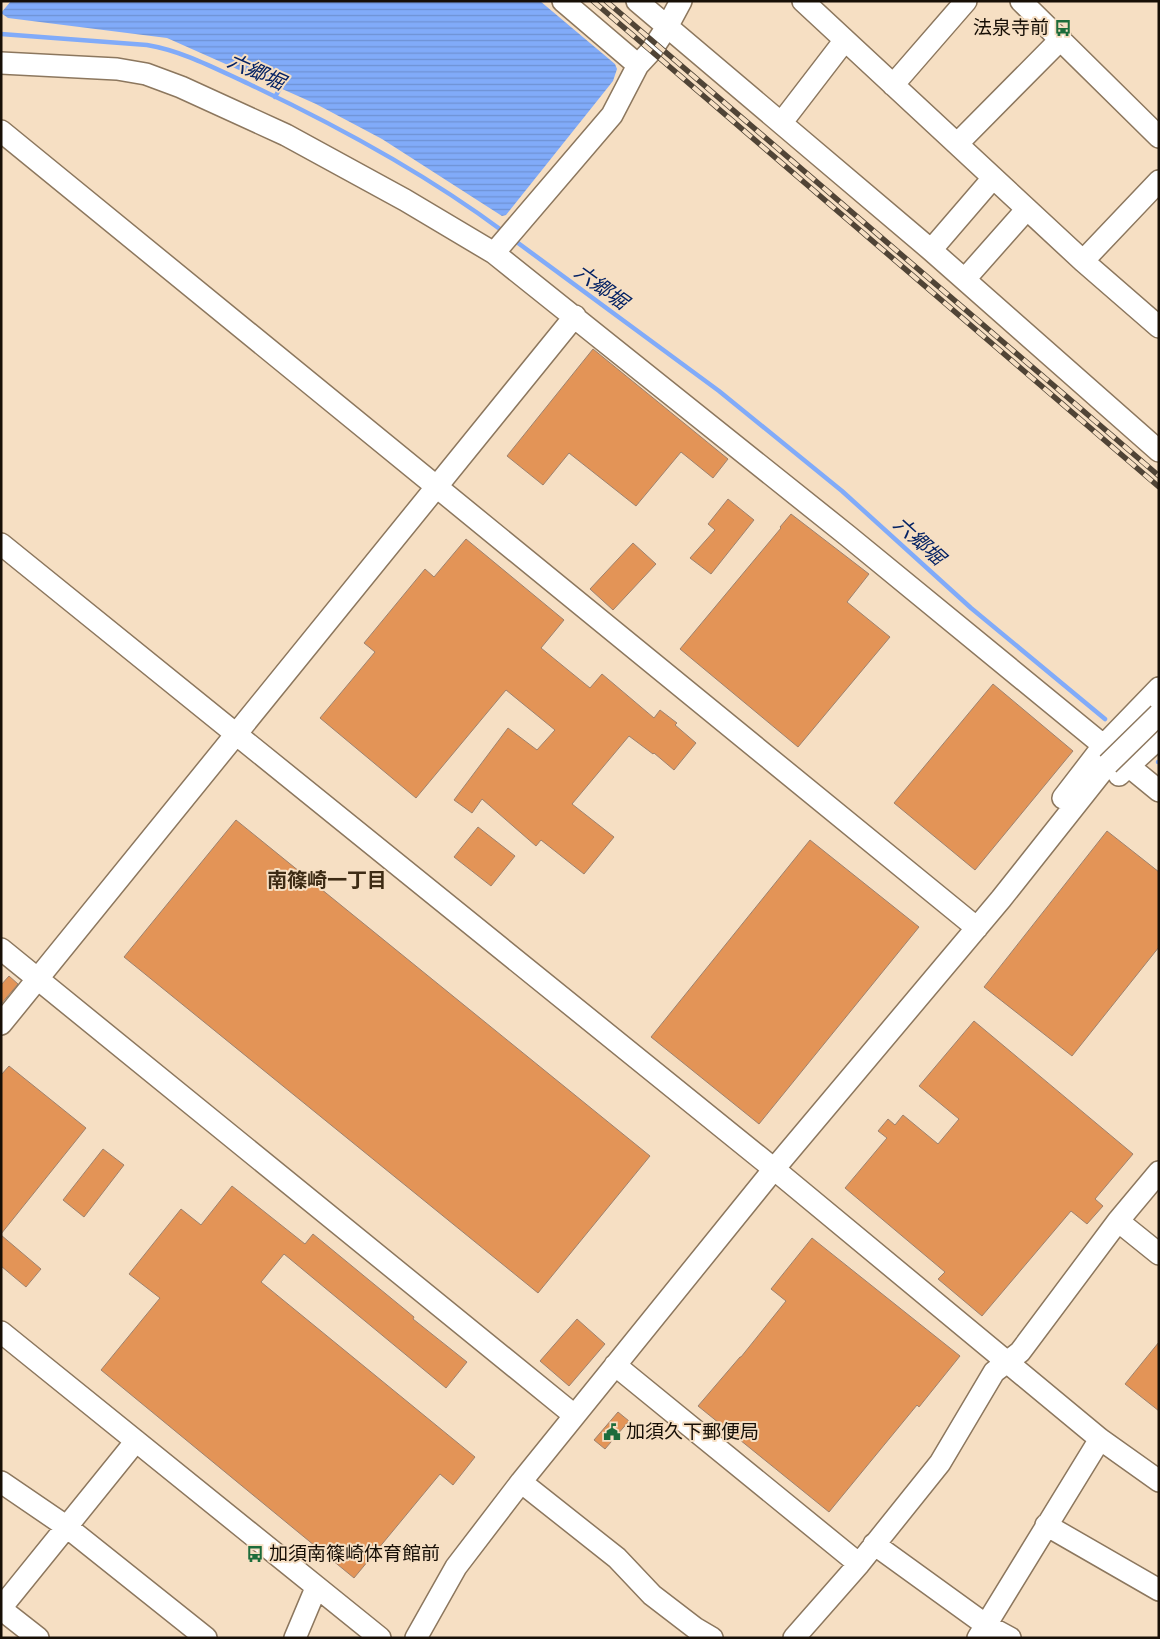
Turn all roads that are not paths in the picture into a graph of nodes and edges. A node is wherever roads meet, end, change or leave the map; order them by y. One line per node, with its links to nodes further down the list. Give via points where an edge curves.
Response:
1 (563, 1): 11 (street)
2 (637, 1): 7 (street)
3 (681, 1): 7 (street)
4 (802, 1): 9 (street)
5 (966, 1): 12 (street)
6 (1021, 1): 8 (street)
7 (667, 28): 11 (street); 13 (street)
8 (1061, 39): 15 (street); 16 (street)
9 (844, 40): 12 (street); 13 (street)
10 (1, 63): 21 (street, via 117,69 146,74 182,87 286,135)
11 (638, 65): 21 (street, via 612,115)
12 (893, 85): 16 (street)
13 (782, 122): 20 (street)
14 (1, 131): 27 (street)
15 (1159, 137)
16 (957, 144): 17 (street)
17 (993, 178): 19 (street); 20 (street)
18 (1159, 181): 22 (street)
19 (1027, 209): 22 (street); 23 (street)
20 (931, 250): 23 (street)
21 (494, 253): 24 (street)
22 (1083, 261): 25 (street)
23 (965, 279): 26 (street)
24 (575, 316): 27 (street); 33 (street, via 848,536)
25 (1159, 327)
26 (1159, 451)
27 (437, 487): 31 (street); 35 (street)
28 (1, 544): 31 (street)
29 (1159, 688): 33 (street)
30 (1159, 714): 33 (street, bridge)
31 (236, 734): 37 (street); 39 (street)
32 (1158, 740): 33 (street)
33 (1113, 758): 34 (street); 35 (street)
34 (1159, 791)
35 (977, 928): 39 (street)
36 (1, 949): 37 (street)
37 (38, 978): 38 (street); 46 (street)
38 (1, 1024)
39 (774, 1169): 44 (street); 45 (street)
40 (1159, 1172): 41 (street)
41 (1118, 1222): 42 (street); 44 (street, via 1020,1352)
42 (1159, 1254)
43 (1, 1332): 48 (street)
44 (1008, 1362): 47 (street); 54 (street, via 994,1372 940,1463)
45 (615, 1365): 46 (street); 55 (street)
46 (574, 1416): 51 (street)
47 (1100, 1438): 49 (street); 52 (street)
48 (136, 1442): 53 (street); 56 (street)
49 (1159, 1481)
50 (1, 1482): 53 (street)
51 (521, 1482): 64 (street, via 456,1567); 65 (street, via 618,1558 652,1596)
52 (1046, 1525): 57 (street); 59 (street)
53 (67, 1527): 58 (street); 61 (street)
54 (874, 1544): 55 (street); 59 (street)
55 (859, 1564): 66 (street)
56 (316, 1588): 62 (street); 63 (street)
57 (1159, 1590)
58 (1, 1608): 60 (street)
59 (982, 1631): 67 (street)
60 (38, 1638)
61 (206, 1638)
62 (295, 1638)
63 (380, 1638)
64 (416, 1638)
65 (712, 1638)
66 (794, 1638)
67 (1010, 1638)

